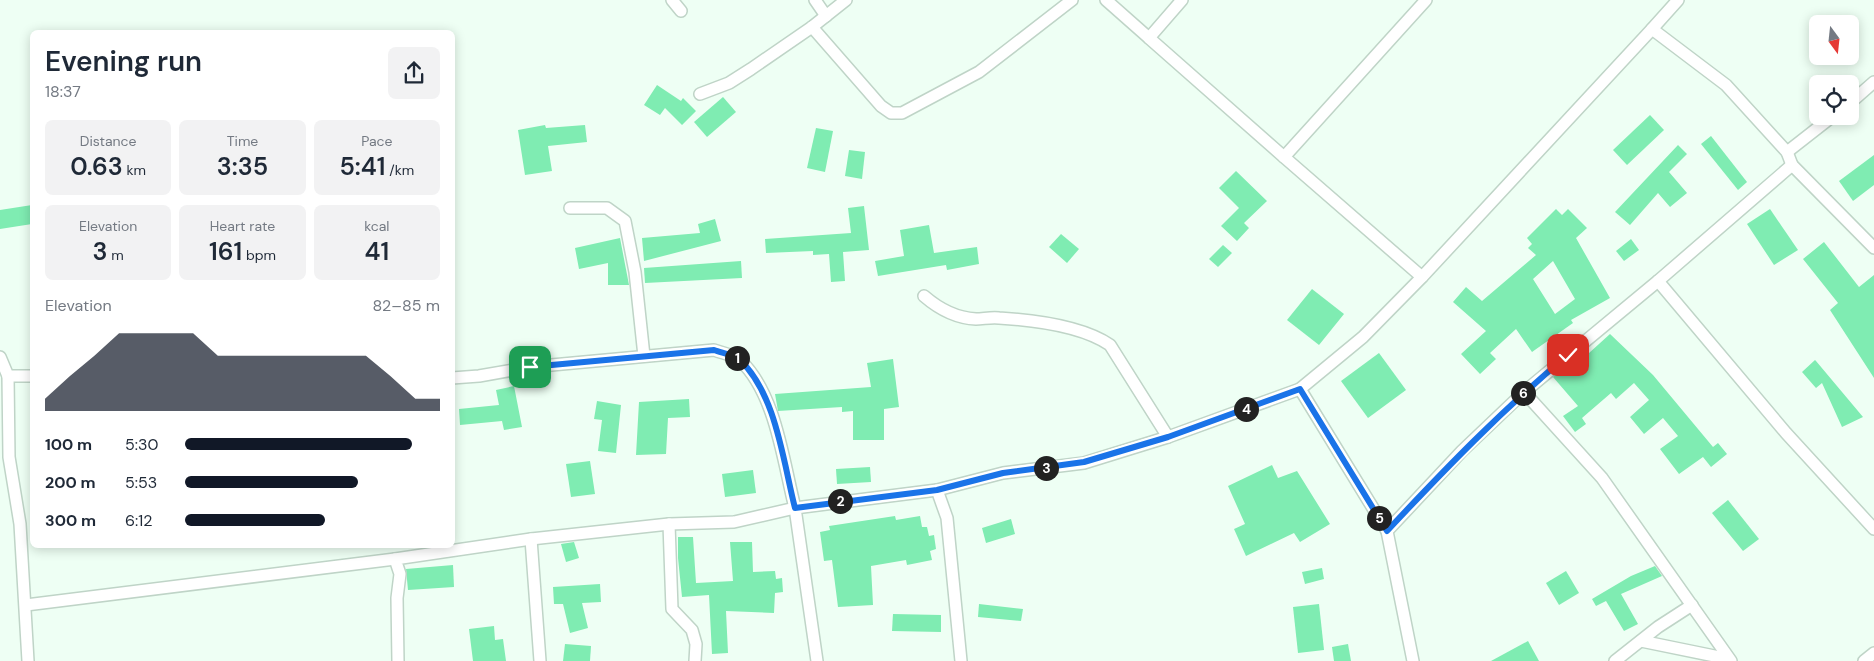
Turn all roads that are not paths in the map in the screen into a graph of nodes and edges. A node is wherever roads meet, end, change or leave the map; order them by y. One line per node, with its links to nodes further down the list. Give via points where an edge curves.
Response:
1 (672, 0): 9 (street)
2 (815, 0): 10 (street)
3 (846, 0): 10 (street)
4 (1072, 0): 11 (street, via 979,72 902,113 891,113 880,106)
5 (1106, 0): 13 (street)
6 (1182, 0): 13 (street)
7 (1426, 0): 19 (street)
8 (1678, 0): 12 (street)
9 (681, 11)
10 (826, 16): 11 (street)
11 (812, 27): 15 (street, via 729,84)
12 (1652, 29): 18 (street, via 1726,86); 23 (street)
13 (1149, 38): 19 (street)
14 (1874, 82): 16 (street)
15 (700, 94)
16 (1859, 95)
17 (1822, 125): 18 (street)
18 (1787, 152): 20 (street)
19 (1284, 156): 23 (street)
20 (1792, 165): 22 (street); 24 (street)
21 (570, 208): 26 (street, via 607,208 625,221)
22 (1874, 248)
23 (1422, 277): 31 (street, via 1363,337)
24 (1658, 281): 32 (street); 37 (street, via 1786,433)
25 (924, 296): 33 (street, via 939,308 959,317 1005,319 1096,335 1110,345)
26 (644, 356): 30 (street); 35 (street, via 714,350 738,358 758,382 770,408)
27 (0, 357): 28 (street)
28 (8, 376): 29 (street); 41 (street, via 9,457 20,524)
29 (30, 376)
30 (455, 378)
31 (1300, 389): 33 (street); 38 (street)
32 (1524, 392): 38 (street, via 1462,451); 42 (street, via 1602,478)
33 (1168, 437): 34 (street, via 1084,462 1003,473)
34 (937, 490): 35 (street); 51 (street, via 947,518)
35 (795, 508): 36 (street, via 734,522); 50 (street)
36 (669, 524): 39 (street); 49 (street, via 672,609 692,630 696,644)
37 (1874, 529)
38 (1387, 531): 52 (street)
39 (531, 540): 40 (street); 48 (street)
40 (395, 559): 41 (street); 47 (street, via 400,574)
41 (26, 605): 46 (street)
42 (1692, 606): 43 (street); 45 (street)
43 (1641, 641): 45 (street); 53 (street)
44 (1874, 653): 54 (street)
45 (1730, 660)
46 (28, 661)
47 (398, 661)
48 (540, 661)
49 (695, 661)
50 (817, 661)
51 (961, 661)
52 (1413, 661)
53 (1615, 661)
54 (1864, 661)

